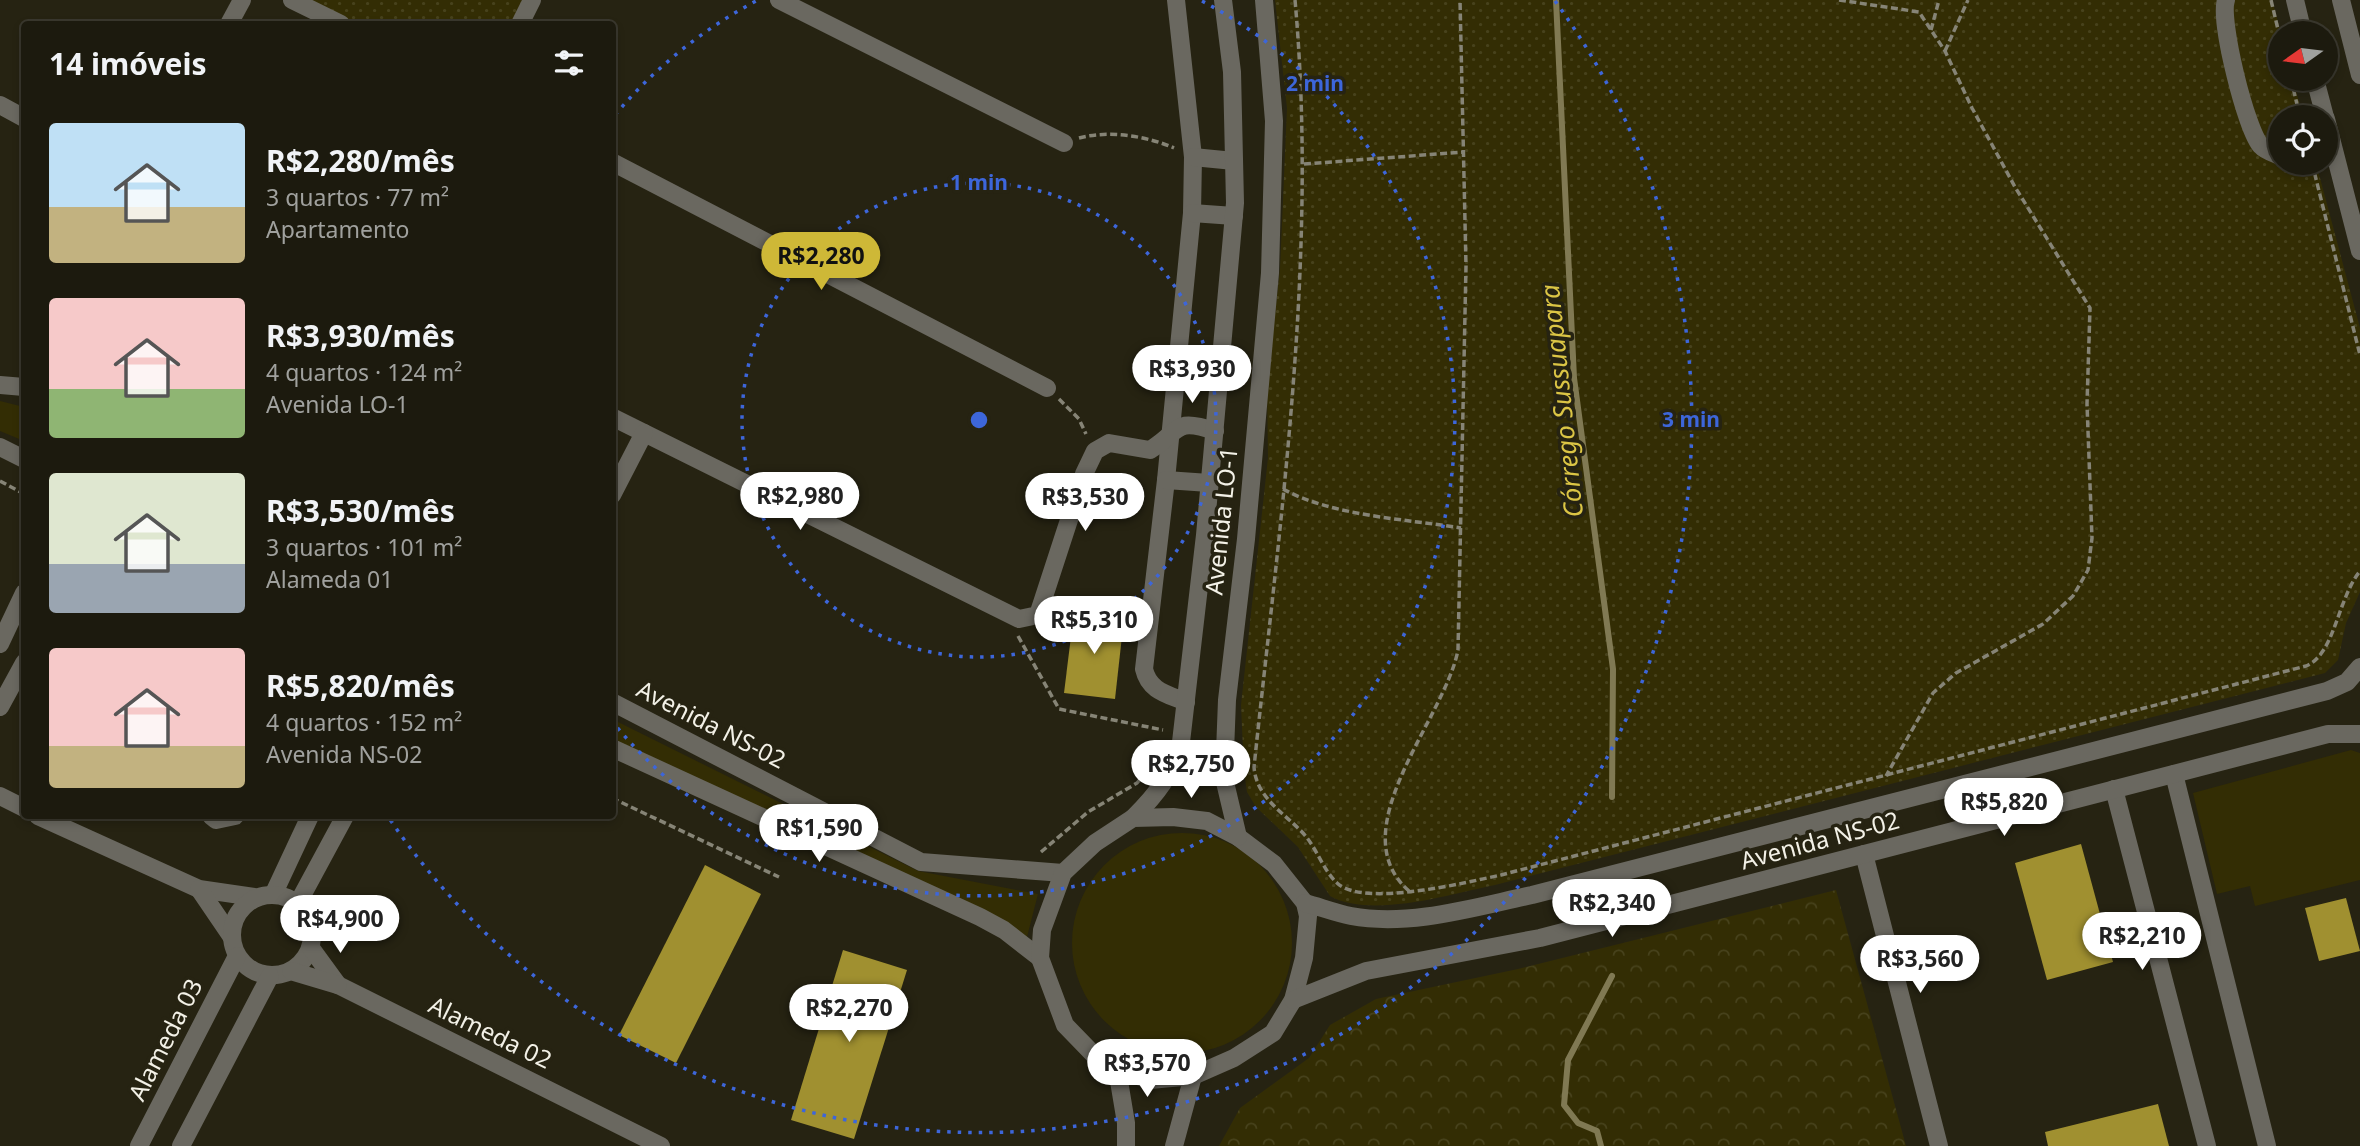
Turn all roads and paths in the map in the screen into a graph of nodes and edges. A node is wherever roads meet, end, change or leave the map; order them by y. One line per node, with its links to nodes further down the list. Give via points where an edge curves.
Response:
1 (242, 0): 17 (street)
2 (292, 0): 18 (street)
3 (532, 0): 19 (street)
4 (779, 0): 27 (street)
5 (1176, 0): 30 (street)
6 (1223, 0): 31 (street, Avenida LO-1, via 1232,72)
7 (1264, 0): 83 (street, Avenida LO-1, via 1274,121 1270,273 1227,700 1224,778)
8 (1295, 0): 33 (path)
9 (1460, 0): 29 (path)
10 (1839, 0): 22 (path, via 1919,12)
11 (1939, 0): 22 (path)
12 (1968, 0): 23 (path)
13 (2226, 0): 28 (street, via 2225,24 2247,117 2262,148)
14 (2271, 0): 20 (path)
15 (2295, 0): 21 (street)
16 (2341, 0): 24 (street)
17 (231, 21)
18 (335, 21)
19 (522, 21)
20 (2276, 21)
21 (2301, 21)
22 (1931, 30): 23 (path)
23 (1945, 51): 72 (path, via 2005,169 2090,308 2090,552 2081,584 2043,624 1956,673 1933,693)
24 (2360, 75)
25 (0, 105): 26 (street)
26 (21, 116)
27 (1064, 143): 30 (path, via 1103,135 1138,138)
28 (2268, 151)
29 (1464, 152): 33 (path); 56 (path)
30 (1193, 157): 31 (street); 36 (street)
31 (1234, 161): 37 (street, Avenida LO-1)
32 (616, 164): 42 (street)
33 (1304, 164): 54 (path, via 1300,281)
34 (2315, 175): 39 (path)
35 (2337, 175): 38 (street)
36 (1192, 213): 37 (street); 44 (street)
37 (1234, 216): 45 (street, Avenida LO-1)
38 (2360, 251)
39 (2360, 355)
40 (0, 385): 41 (street)
41 (21, 387)
42 (1047, 388): 48 (path, via 1079,419)
43 (616, 419): 46 (street)
44 (1171, 431): 45 (street, via 1191,424); 48 (street, via 1150,450 1109,443); 50 (street)
45 (1215, 431): 52 (street, Avenida LO-1)
46 (644, 433): 53 (street); 59 (street)
47 (0, 446): 49 (street)
48 (1095, 451): 59 (street, via 1038,615 1019,620)
49 (21, 456)
50 (1166, 480): 52 (street); 63 (street, via 1144,669 1151,685)
51 (0, 481): 55 (path)
52 (1209, 483): 63 (street, Avenida LO-1)
53 (616, 487)
54 (1282, 488): 56 (path, via 1329,506); 89 (path, via 1255,779 1267,799 1314,846 1336,883 1352,890)
55 (21, 492)
56 (1461, 528): 89 (path, via 1457,658 1405,767 1385,838 1387,864)
57 (2360, 571): 72 (path, via 2341,602 2326,649 2306,666)
58 (21, 599): 60 (street)
59 (1004, 613): 66 (path, via 1059,709)
60 (0, 644)
61 (2360, 667): 93 (street, Avenida NS-02, via 2347,682 2327,691 1558,888 1413,917 1352,916)
62 (21, 668): 65 (street)
63 (1178, 699): 66 (path); 79 (street, Avenida LO-1, via 1181,742 1174,767)
64 (616, 704): 86 (street, Avenida NS-02, via 921,862)
65 (0, 707)
66 (1163, 730): 68 (path)
67 (2360, 734): 71 (street, Avenida NS-02, via 2328,734)
68 (1160, 741)
69 (616, 750): 97 (street, via 980,917)
70 (1155, 762): 85 (path, via 1137,783 1088,813)
71 (2174, 774): 73 (street, Avenida NS-02); 111 (street)
72 (1885, 776): 89 (path, via 1569,859)
73 (2114, 789): 84 (street, Avenida NS-02); 110 (street)
74 (0, 796): 76 (street)
75 (616, 800): 87 (path)
76 (21, 808)
77 (0, 809): 78 (street)
78 (21, 810)
79 (1133, 818): 83 (street, via 1207,821); 86 (street, Avenida LO-1, via 1095,843)
80 (45, 819): 88 (street)
81 (309, 819): 90 (street)
82 (343, 819): 92 (street)
83 (1238, 836): 93 (street, via 1273,864)
84 (1864, 854): 101 (street, Avenida NS-02, via 1482,951 1375,969); 109 (street)
85 (1033, 856)
86 (1063, 873): 97 (street, via 1042,930)
87 (779, 877)
88 (199, 889): 91 (street); 94 (street)
89 (1409, 892)
90 (274, 893): 91 (street); 92 (street)
91 (254, 897): 94 (street, via 237,915)
92 (298, 903): 95 (street, via 312,927)
93 (1305, 903): 101 (street, via 1304,958)
94 (231, 936): 96 (street)
95 (311, 948): 98 (street); 100 (street, Alameda 02)
96 (237, 956): 99 (street, via 245,966); 104 (street, Alameda 03)
97 (1040, 958): 102 (street, via 1065,1025 1096,1057)
98 (291, 971): 99 (street); 100 (street)
99 (270, 976): 105 (street)
100 (338, 985): 106 (street, Alameda 02)
101 (1293, 1000): 103 (street, via 1273,1033 1234,1058)
102 (1117, 1069): 103 (street, via 1150,1080); 107 (street)
103 (1193, 1076): 108 (street)
104 (139, 1146)
105 (181, 1146)
106 (661, 1146)
107 (1126, 1146)
108 (1174, 1146)
109 (1939, 1146)
110 (2207, 1146)
111 (2267, 1146)

